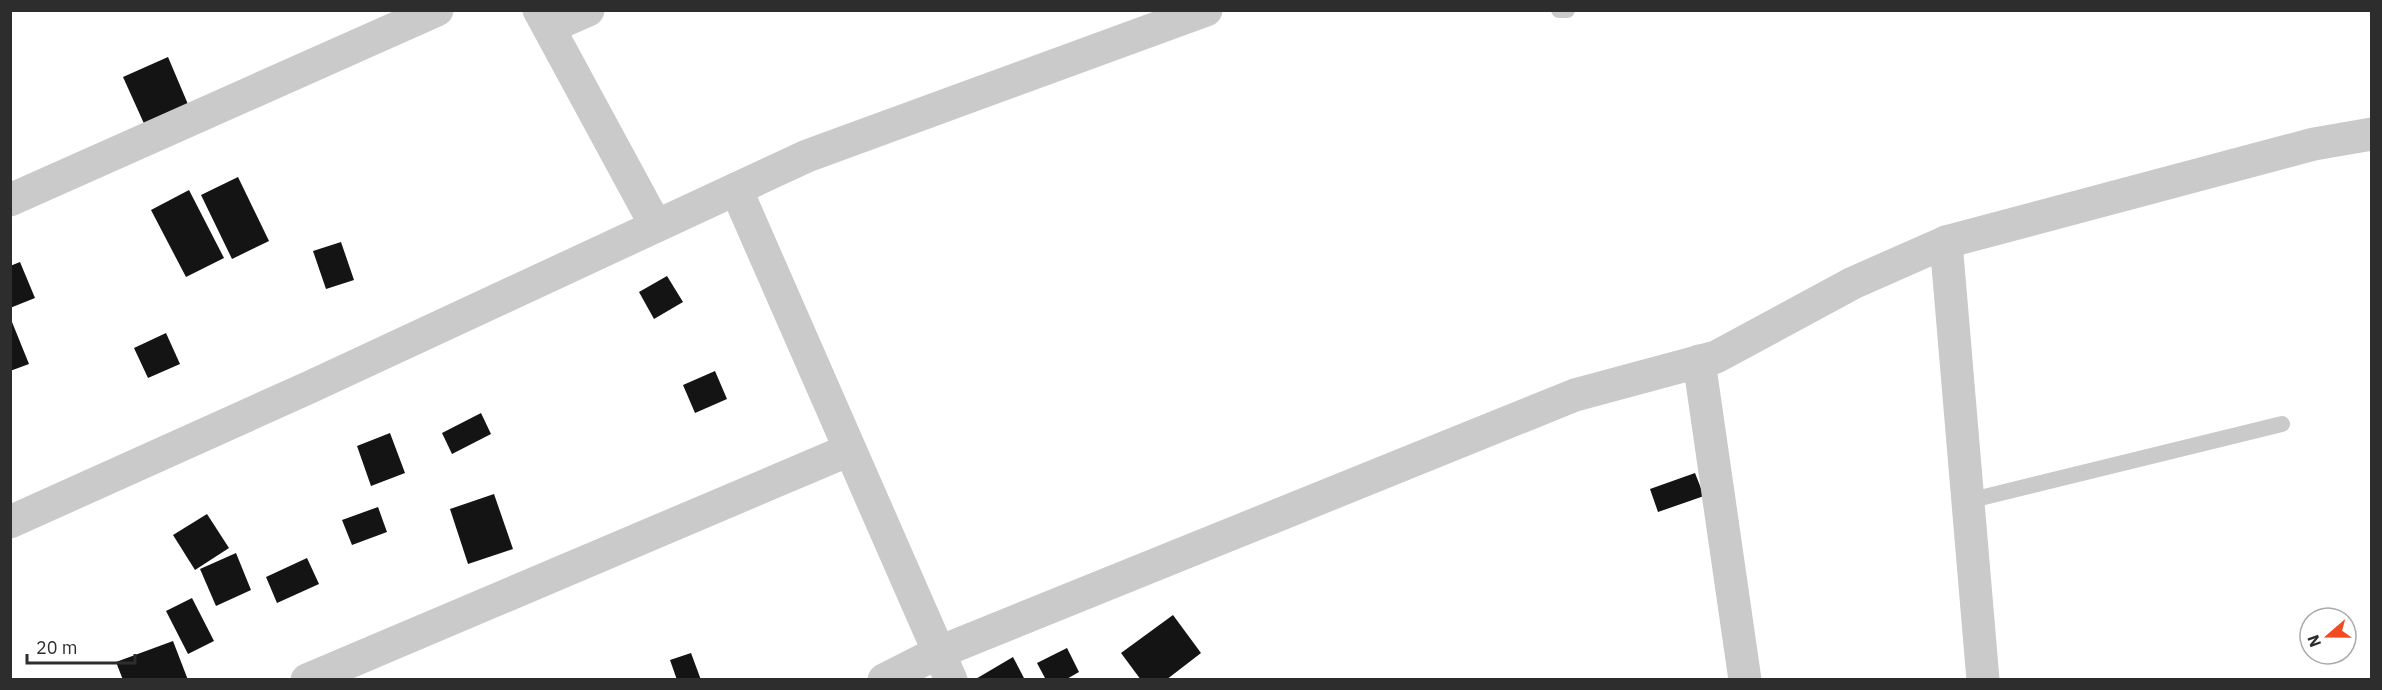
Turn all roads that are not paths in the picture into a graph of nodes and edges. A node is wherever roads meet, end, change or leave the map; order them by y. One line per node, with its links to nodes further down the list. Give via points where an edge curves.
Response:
1 (437, 10): 9 (street)
2 (588, 10): 6 (street)
3 (1206, 10): 8 (street, via 807,156)
4 (1559, 10): 5 (lane)
5 (1567, 10)
6 (544, 19): 10 (street)
7 (2372, 134): 11 (street, via 2314,144)
8 (736, 189): 10 (street); 14 (street)
9 (10, 200)
10 (656, 226): 16 (street)
11 (1946, 242): 12 (street, via 1853,283 1716,357); 15 (street)
12 (1699, 361): 17 (street, via 1575,395); 20 (street)
13 (2282, 424): 15 (lane)
14 (849, 450): 17 (street); 18 (street)
15 (1968, 501): 21 (street)
16 (10, 522)
17 (944, 666): 19 (street)
18 (308, 680)
19 (884, 680)
20 (1745, 680)
21 (1983, 680)

